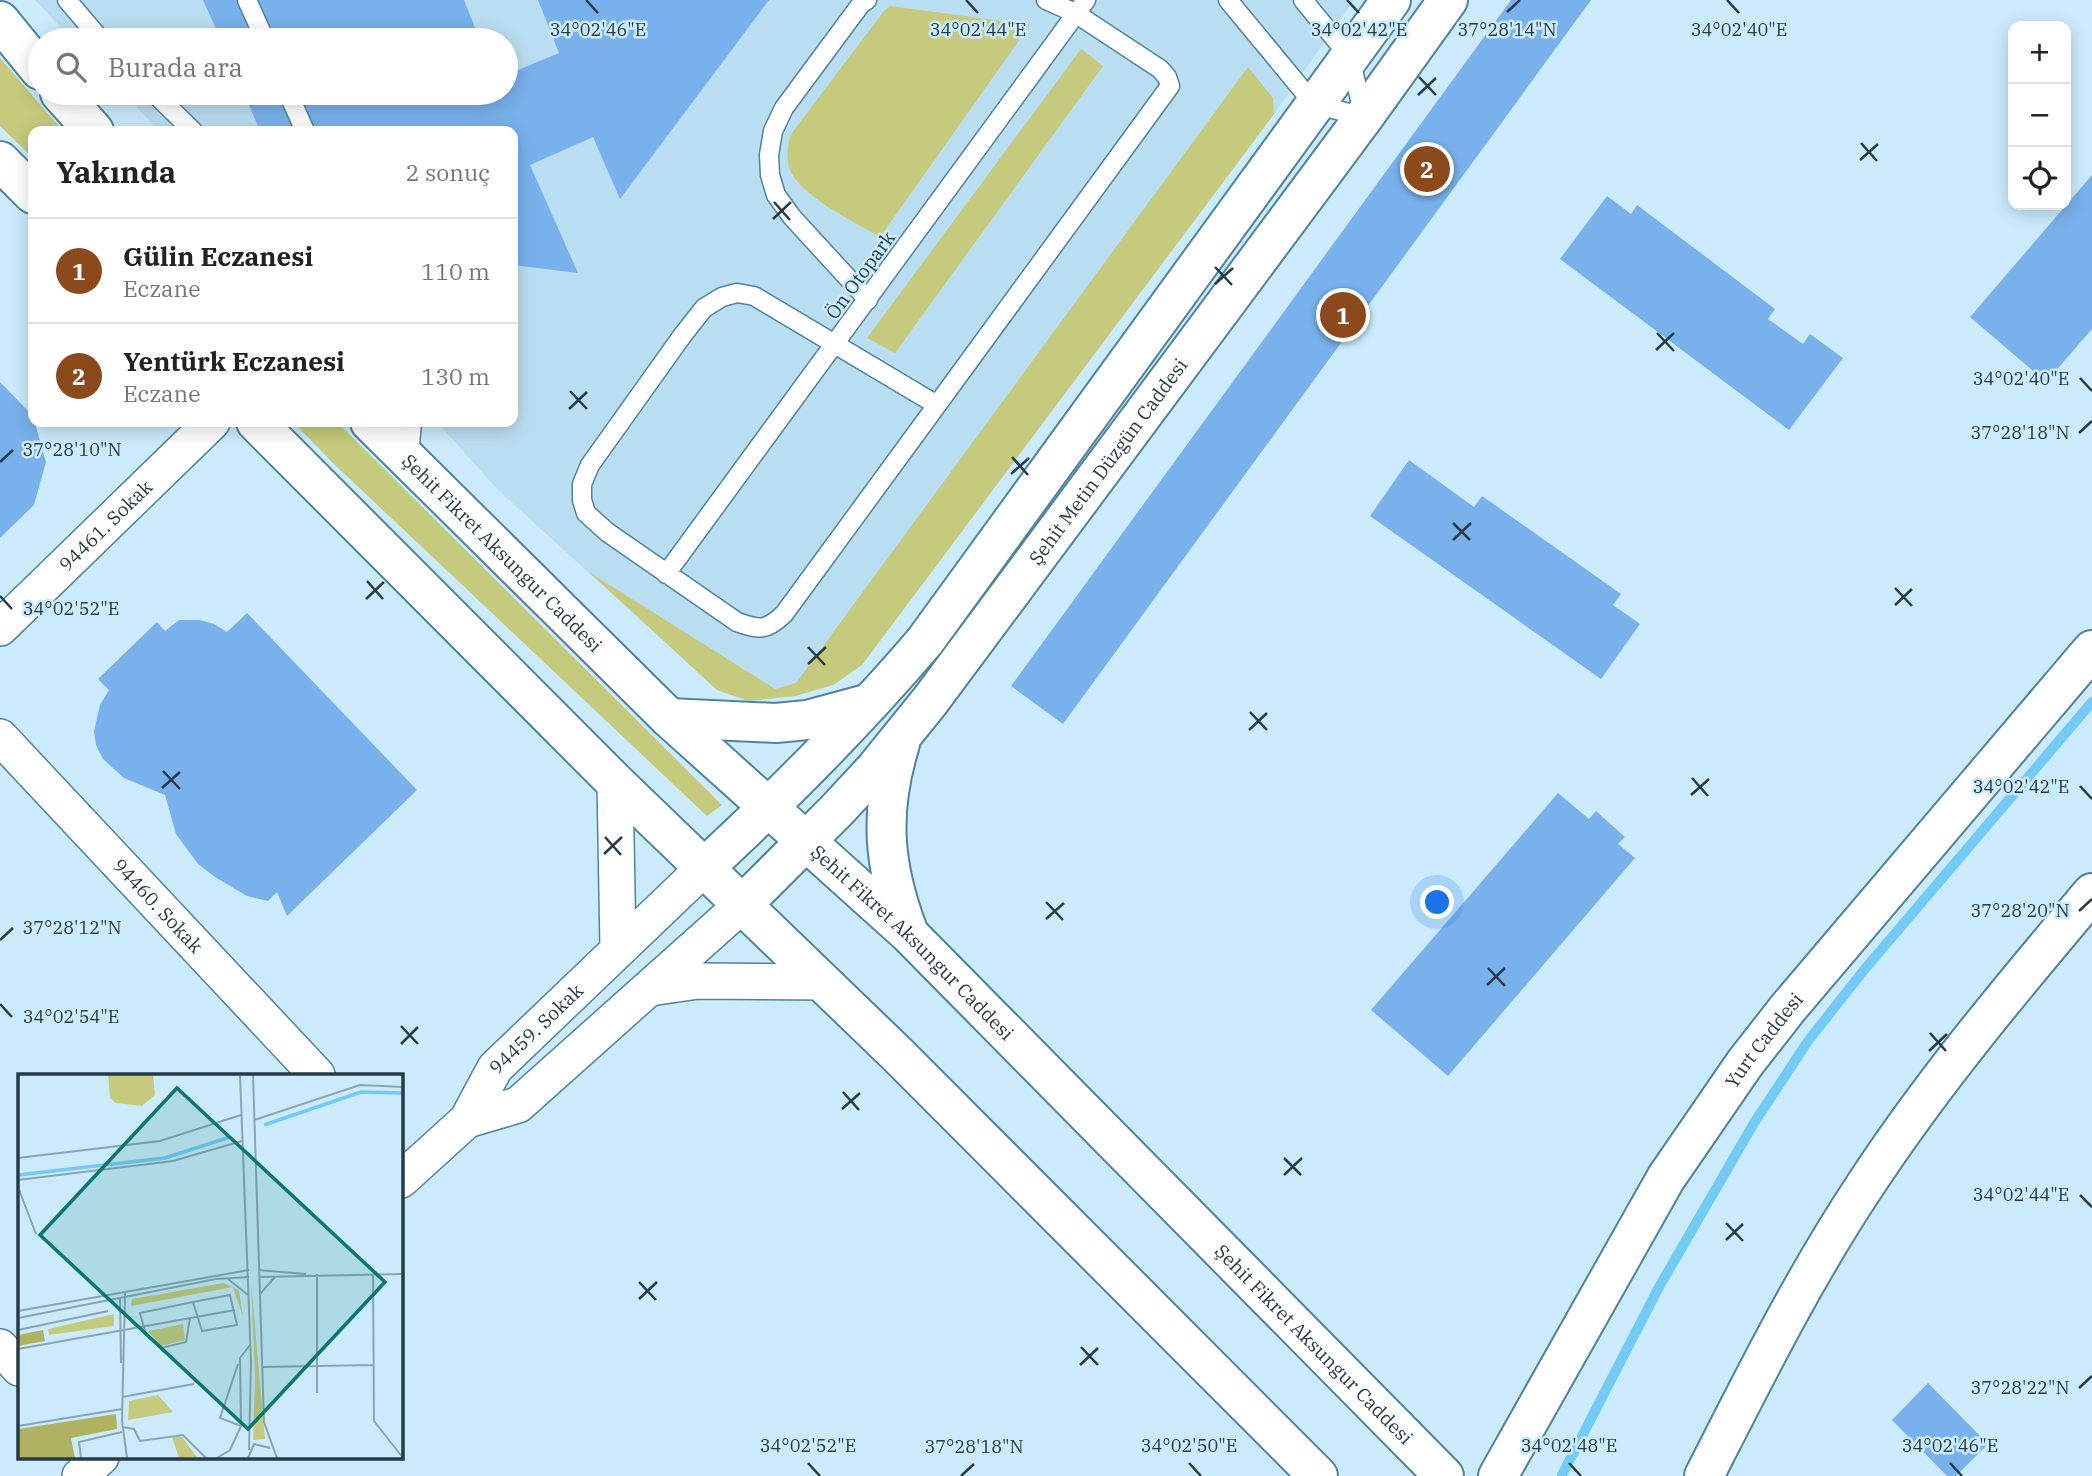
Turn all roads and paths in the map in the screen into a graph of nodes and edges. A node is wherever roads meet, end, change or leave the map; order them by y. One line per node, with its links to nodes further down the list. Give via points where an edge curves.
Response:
1 (67, 0): 11 (lane)
2 (247, 0): 12 (lane)
3 (867, 0): 25 (lane, via 784,108 769,155 776,195)
4 (1046, 0): 9 (lane)
5 (1228, 0): 15 (lane)
6 (1303, 0): 14 (lane)
7 (1391, 0): 14 (main road, Şehit Metin Düzgün Caddesi)
8 (1448, 0): 19 (main road, Şehit Metin Düzgün Caddesi)
9 (1081, 6): 25 (lane, Ön Otopark); 27 (lane, via 1160,69 1170,86)
10 (0, 21): 13 (main road)
11 (91, 28)
12 (260, 28)
13 (28, 55)
14 (1350, 57): 15 (main road, Şehit Metin Düzgün Caddesi); 19 (lane)
15 (1314, 104): 19 (lane); 36 (main road, Şehit Metin Düzgün Caddesi, via 925,641)
16 (71, 105): 20 (main road)
17 (165, 105): 21 (lane)
18 (293, 105): 22 (lane)
19 (1364, 117): 38 (main road, Şehit Metin Düzgün Caddesi)
20 (90, 126)
21 (187, 126)
22 (303, 126)
23 (0, 161): 24 (main road)
24 (28, 189)
25 (867, 300): 26 (lane, Ön Otopark)
26 (835, 344): 27 (lane); 33 (lane, Ön Otopark); 33 (lane, via 754,296 737,293 704,308 682,335 590,465 582,484 586,513)
27 (937, 405): 33 (lane, via 771,626 757,629 737,622)
28 (207, 427): 34 (street, 94461. Sokak)
29 (261, 427): 40 (main road)
30 (375, 427): 32 (main road, Şehit Fikret Aksungur Caddesi)
31 (412, 427): 32 (lane)
32 (409, 460): 37 (main road, Şehit Fikret Aksungur Caddesi)
33 (666, 574)
34 (0, 628)
35 (2092, 650): 59 (main road, Yurt Caddesi, via 1745,1063 1666,1178)
36 (870, 703): 37 (main road, via 807,720 776,723); 41 (main road, Şehit Metin Düzgün Caddesi)
37 (669, 718): 41 (main road, Şehit Fikret Aksungur Caddesi)
38 (903, 734): 42 (main road, Şehit Metin Düzgün Caddesi); 46 (main road, via 885,808 896,900)
39 (0, 737): 50 (street, 94460. Sokak)
40 (615, 782): 43 (main road); 47 (street)
41 (769, 808): 42 (main road, Şehit Fikret Aksungur Caddesi); 43 (main road, Şehit Metin Düzgün Caddesi)
42 (806, 841): 45 (main road, Şehit Metin Düzgün Caddesi); 46 (main road, Şehit Fikret Aksungur Caddesi)
43 (704, 868): 45 (main road); 47 (street, 94459. Sokak)
44 (2092, 893): 60 (main road, via 2007,993 1862,1189 1782,1325)
45 (743, 905): 48 (main road); 49 (street, 94459. Sokak)
46 (908, 933): 58 (main road, Şehit Fikret Aksungur Caddesi)
47 (618, 948): 51 (street, 94459. Sokak, via 495,1068)
48 (822, 982): 49 (street, via 698,981); 57 (main road)
49 (650, 988): 51 (street, 94459. Sokak, via 517,1105)
50 (316, 1074)
51 (467, 1120): 52 (street, 94459. Sokak)
52 (403, 1172)
53 (0, 1347): 54 (street)
54 (18, 1367)
55 (100, 1458): 56 (street)
56 (80, 1476)
57 (1318, 1476)
58 (1444, 1476)
59 (1498, 1476)
60 (1704, 1476)

